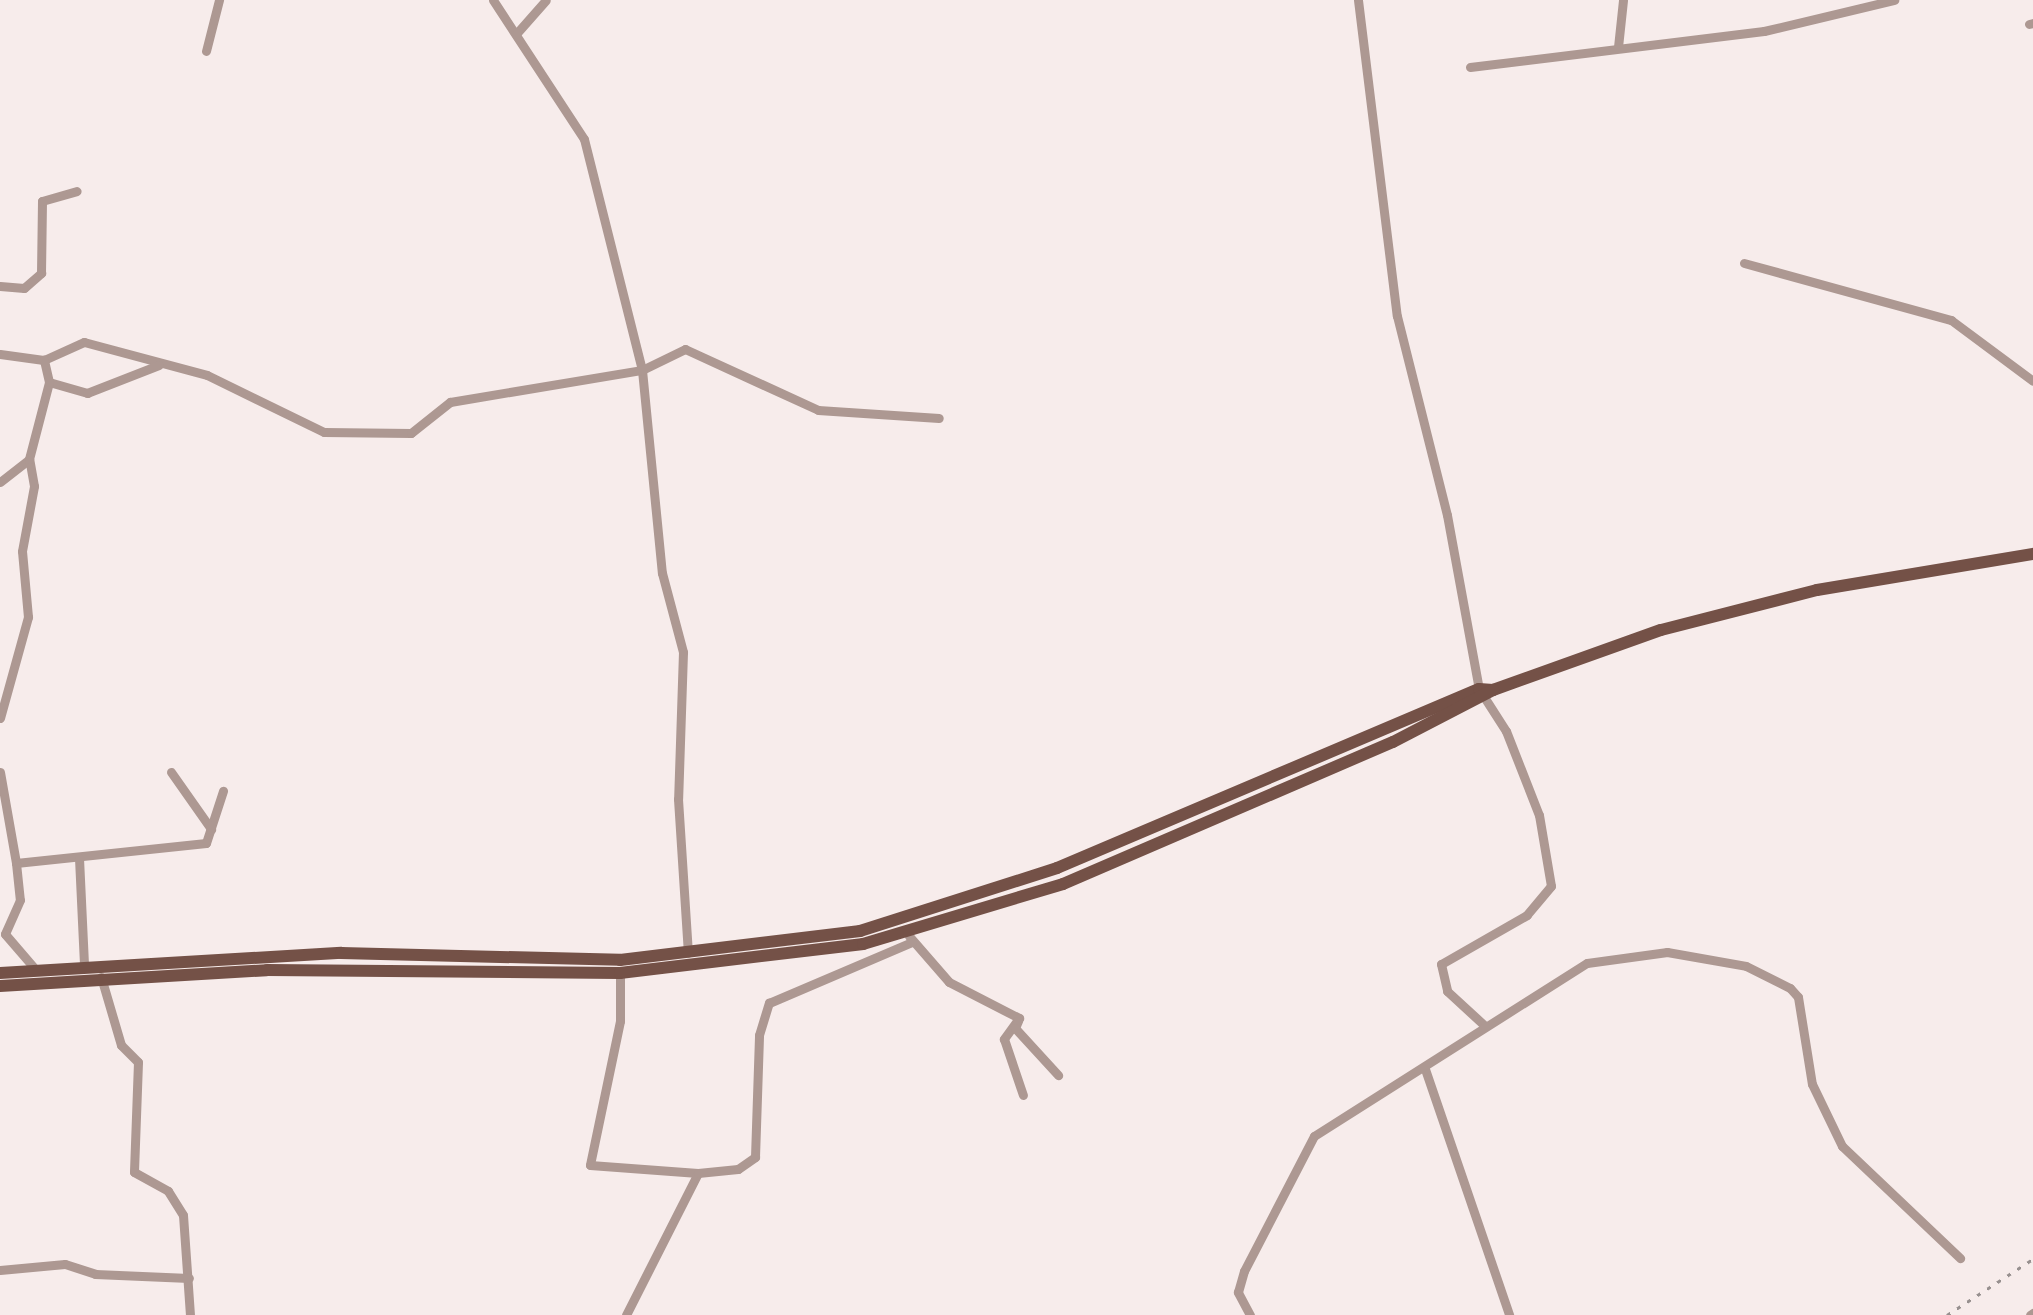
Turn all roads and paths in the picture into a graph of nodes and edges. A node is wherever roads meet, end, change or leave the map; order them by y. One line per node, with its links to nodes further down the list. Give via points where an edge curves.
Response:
1 (219, 0): 9 (street)
2 (493, 0): 7 (street)
3 (546, 0): 7 (street)
4 (1358, 0): 24 (street, via 1397,316)
5 (1623, 0): 8 (street)
6 (1894, 0): 8 (street, via 1764,31)
7 (516, 34): 17 (street, via 584,139)
8 (1618, 47): 10 (street)
9 (206, 51)
10 (1470, 67)
11 (77, 191): 13 (street, via 42,201 41,273 24,288)
12 (1744, 263): 18 (street, via 1951,320)
13 (0, 286)
14 (0, 354): 15 (street)
15 (44, 360): 16 (street, via 84,342); 19 (street)
16 (159, 365): 17 (street, via 207,375 324,432 345,433 411,433 450,402); 19 (street, via 87,393)
17 (642, 370): 20 (street, via 685,349 818,410); 33 (street, via 662,573 683,652 678,799)
18 (2033, 381)
19 (49, 382): 21 (street)
20 (939, 418)
21 (29, 459): 22 (street); 25 (street, via 34,486 22,551 28,617)
22 (0, 482)
23 (2033, 554): 24 (main road, via 1934,566 1739,608)
24 (1485, 693): 32 (main road, via 1063,884); 33 (main road, via 961,902 860,931); 41 (street, via 1539,815 1551,886 1527,915 1441,964 1447,991)
25 (0, 718)
26 (0, 772): 31 (street)
27 (171, 772): 29 (street)
28 (223, 791): 29 (street)
29 (211, 829): 30 (street, via 200,844)
30 (79, 858): 31 (street); 34 (street)
31 (16, 863): 35 (street, via 20,900 5,934)
32 (910, 938): 37 (main road); 40 (street, via 949,982); 45 (street, via 769,1003 759,1035 755,1157 738,1169)
33 (688, 953): 34 (main road, via 620,960 341,953)
34 (84, 965): 35 (main road)
35 (36, 970): 36 (main road)
36 (0, 973)
37 (620, 973): 38 (main road, via 311,970); 45 (street, via 620,1021 590,1165)
38 (101, 977): 39 (main road); 48 (street, via 121,1045 138,1062 134,1172 178,1199)
39 (0, 986)
40 (1019, 1018): 43 (street, via 1015,1028); 44 (street, via 1004,1039)
41 (1485, 1026): 42 (street); 46 (street, via 1595,960 1699,953 1776,979 1798,997 1812,1084 1842,1146)
42 (1425, 1069): 51 (street, via 1314,1136 1244,1271 1238,1292); 52 (street)
43 (1058, 1075)
44 (1023, 1095)
45 (698, 1173): 50 (street)
46 (1960, 1258)
47 (0, 1270): 48 (street, via 65,1264 95,1274)
48 (189, 1278): 49 (street)
49 (190, 1315)
50 (626, 1315)
51 (1250, 1315)
52 (1509, 1315)

